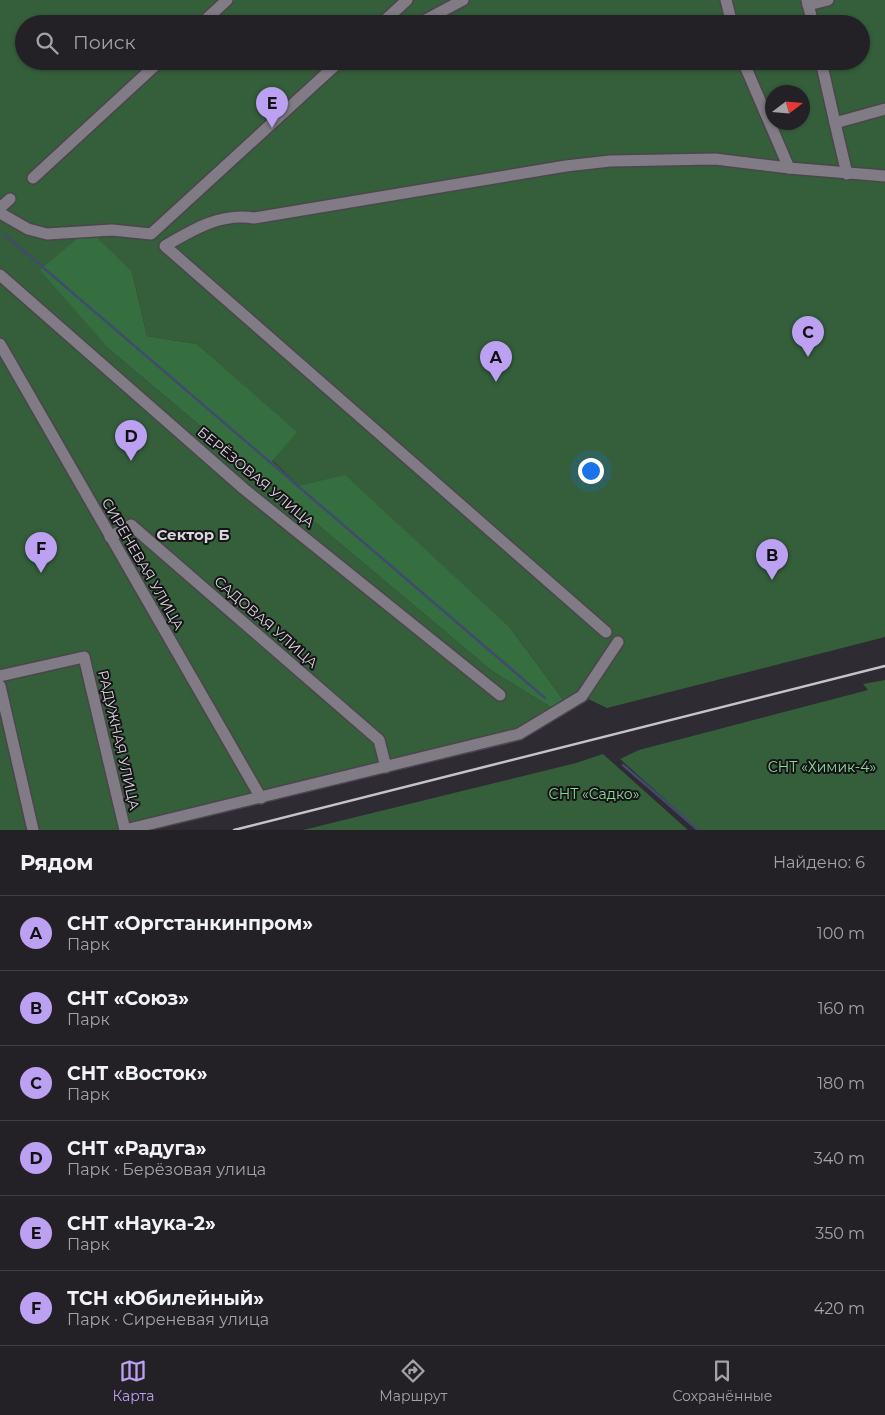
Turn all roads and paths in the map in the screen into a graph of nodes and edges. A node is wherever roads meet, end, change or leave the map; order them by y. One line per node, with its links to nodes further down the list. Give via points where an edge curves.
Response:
1 (227, 0): 7 (street)
2 (407, 0): 8 (street)
3 (463, 0): 9 (street)
4 (726, 0): 10 (street)
5 (828, 0): 6 (street)
6 (808, 3)
7 (211, 15)
8 (391, 15)
9 (435, 15)
10 (730, 15)
11 (150, 70): 20 (street)
12 (747, 70): 17 (street)
13 (823, 70): 16 (street)
14 (329, 71): 23 (street, via 151,234 112,230 47,234)
15 (885, 109): 16 (street)
16 (835, 123): 18 (street)
17 (789, 168): 18 (street); 27 (street, via 715,159 566,166 254,218 237,215 213,220 165,246)
18 (847, 174): 19 (street)
19 (885, 176)
20 (33, 178)
21 (10, 199): 22 (street)
22 (0, 208)
23 (0, 213)
24 (0, 275): 31 (street, БЕРЁЗОВАЯ УЛИЦА, via 244,489)
25 (0, 344): 26 (street, СИРЕНЕВАЯ УЛИЦА)
26 (110, 537): 32 (street, САДОВАЯ УЛИЦА, via 132,524 379,740); 33 (street, СИРЕНЕВАЯ УЛИЦА)
27 (606, 632)
28 (618, 642): 32 (street, via 582,696 518,734)
29 (0, 676): 35 (street, РАДУЖНАЯ УЛИЦА, via 84,657)
30 (0, 686): 34 (street)
31 (500, 695)
32 (386, 767): 33 (street)
33 (261, 798): 35 (street)
34 (33, 830)
35 (125, 830)

